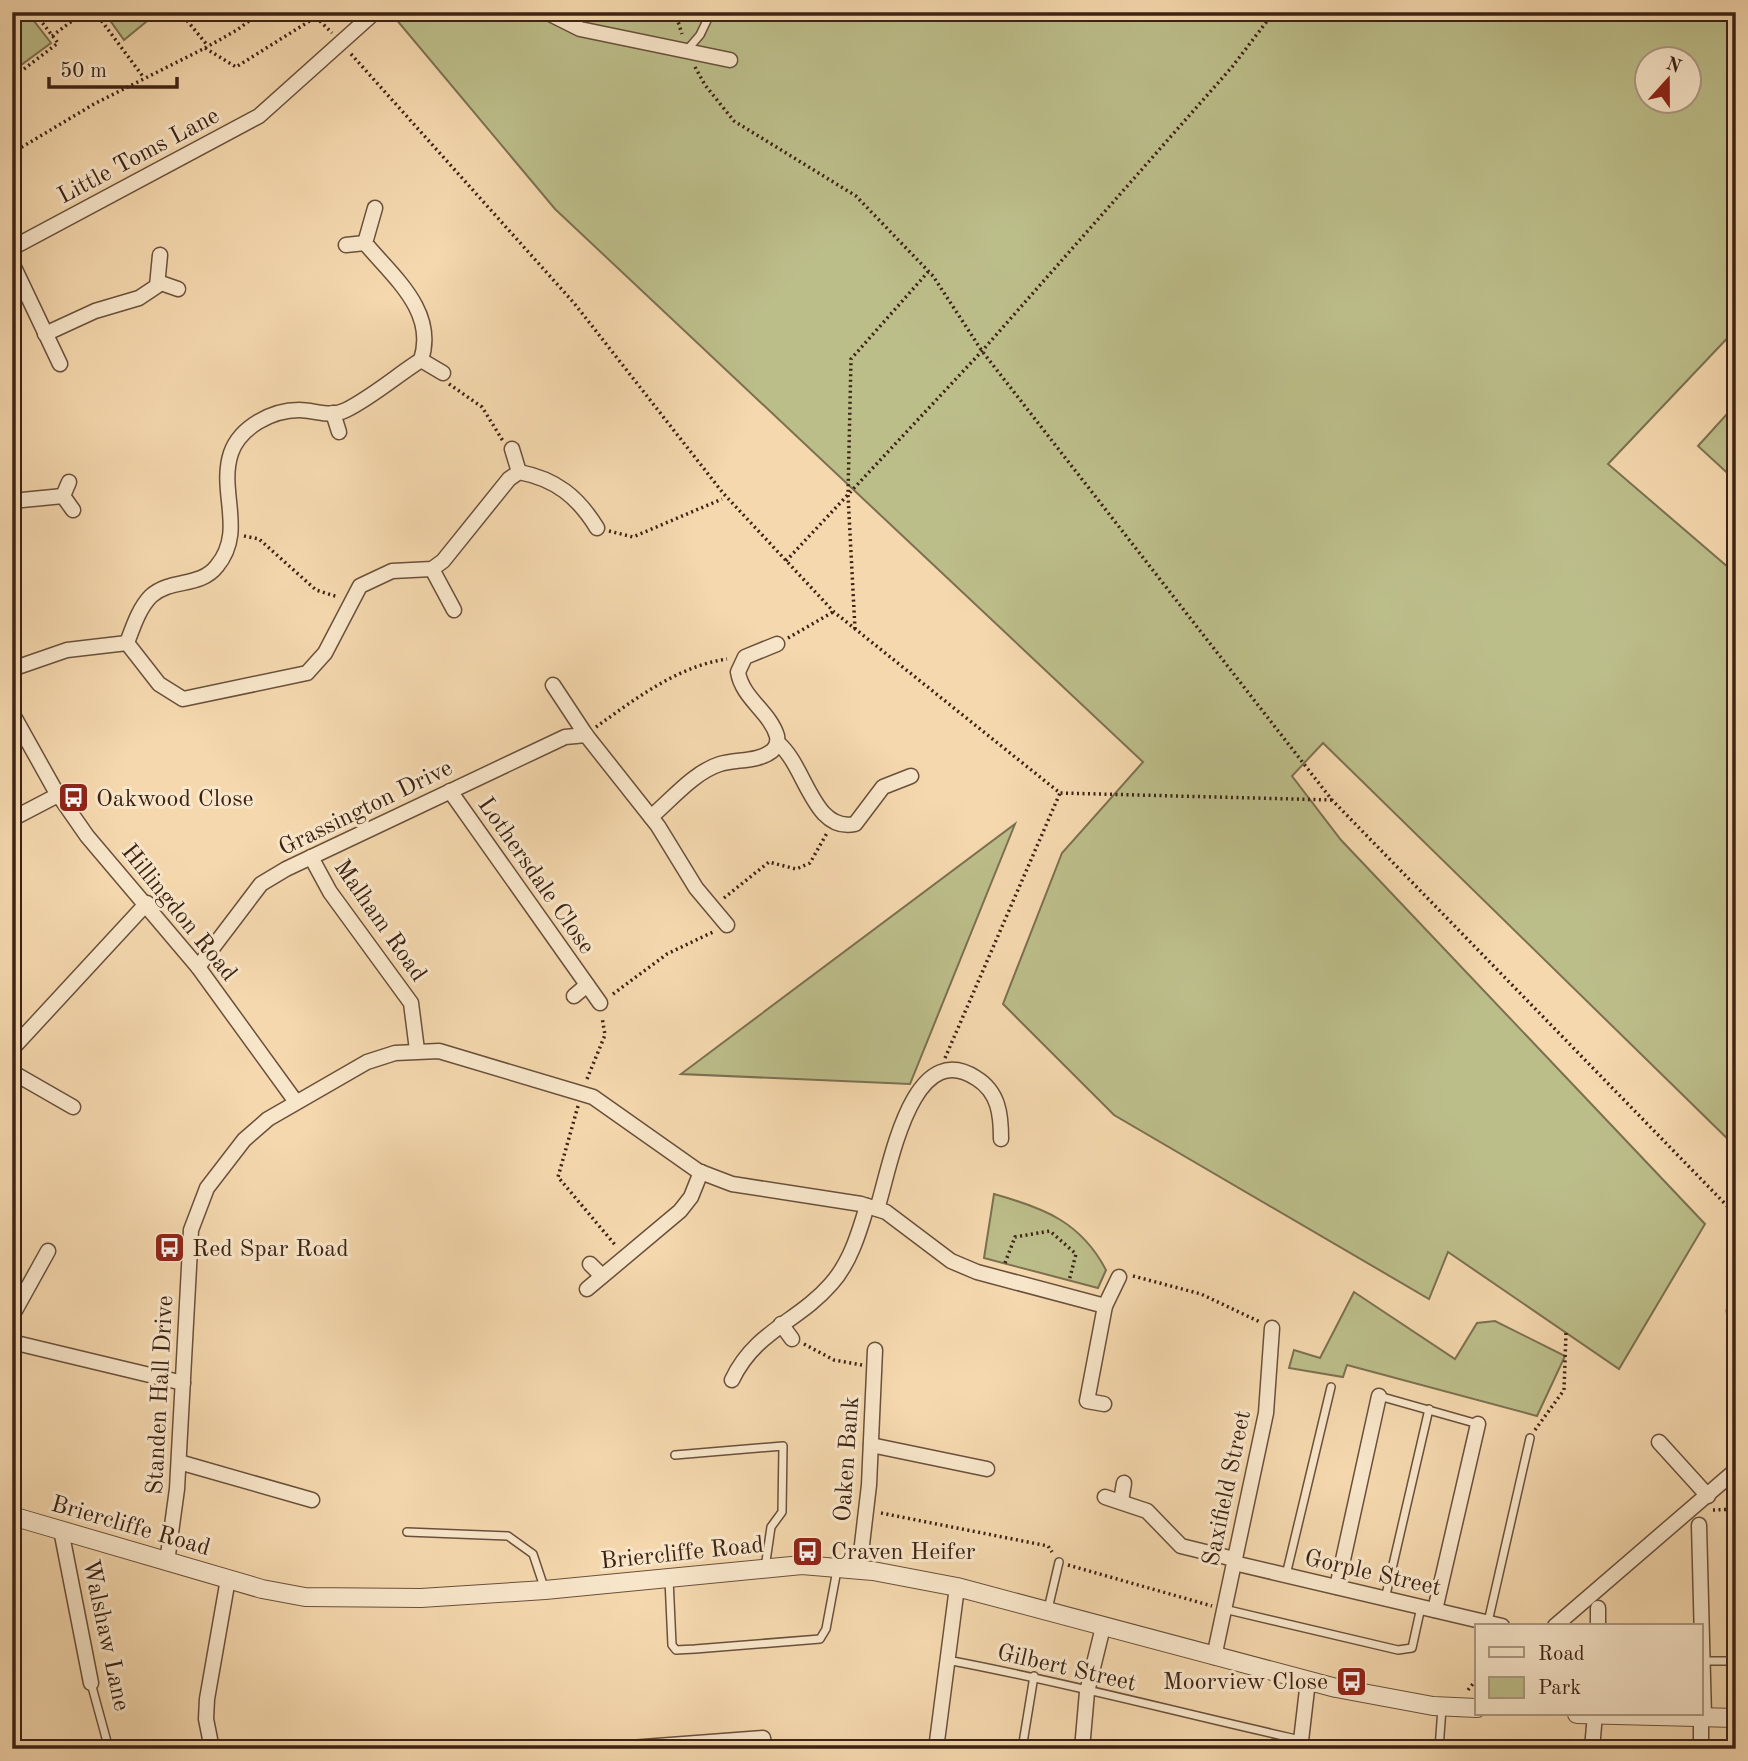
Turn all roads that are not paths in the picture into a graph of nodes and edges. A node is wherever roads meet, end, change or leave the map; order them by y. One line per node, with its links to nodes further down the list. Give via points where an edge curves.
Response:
1 (375, 12): 9 (street, Little Toms Lane, via 259,116)
2 (545, 12): 4 (street, via 580,29)
3 (711, 12): 4 (lane)
4 (686, 51): 5 (street)
5 (730, 60)
6 (375, 208): 7 (street)
7 (365, 243): 8 (street); 15 (street, via 419,309 426,325)
8 (345, 245)
9 (12, 248)
10 (160, 255): 12 (street)
11 (12, 263): 14 (street)
12 (158, 282): 13 (street); 14 (street, via 139,298 94,311)
13 (178, 289)
14 (45, 334): 16 (street)
15 (421, 360): 17 (street); 18 (street, via 345,410)
16 (60, 364)
17 (443, 373)
18 (333, 413): 19 (street); 29 (street, via 280,412 252,425 240,438 231,453 231,544 224,557 203,580 152,595)
19 (339, 432)
20 (512, 449): 21 (street)
21 (519, 472): 26 (street, via 565,491 581,503); 27 (street)
22 (69, 481): 23 (street)
23 (63, 496): 24 (street); 25 (street)
24 (12, 501)
25 (73, 510)
26 (597, 528)
27 (432, 569): 28 (street); 29 (street, via 392,571 360,586 318,664 296,677 183,699 159,684)
28 (454, 610)
29 (127, 643): 31 (street, via 68,650)
30 (777, 644): 35 (street, via 746,657 739,665 740,683 776,733)
31 (12, 669)
32 (553, 685): 34 (street)
33 (12, 713): 38 (street, Hillingdon Road)
34 (586, 735): 37 (street, Grassington Drive, via 565,737); 39 (street)
35 (778, 743): 36 (street, via 800,768 819,810 834,822 855,824 883,787); 39 (street, via 762,756 719,765 701,775)
36 (911, 776)
37 (450, 791): 41 (street, Grassington Drive); 45 (street, Lothersdale Close)
38 (58, 795): 40 (street); 42 (street, Hillingdon Road, via 87,836)
39 (651, 817): 43 (street, via 695,888)
40 (12, 819)
41 (311, 857): 44 (street, Grassington Drive, via 261,884); 49 (street, Malham Road, via 330,892 411,1003)
42 (147, 903): 44 (street, Hillingdon Road); 48 (street)
43 (727, 925)
44 (198, 967): 51 (street, Hillingdon Road)
45 (587, 985): 46 (street, Lothersdale Close); 47 (street, Lothersdale Close)
46 (574, 996)
47 (600, 1003)
48 (12, 1049)
49 (417, 1050): 51 (street, Standen Hall Drive, via 367,1062); 54 (street, Standen Hall Drive, via 439,1051 582,1093)
50 (12, 1072): 52 (street, via 56,1105)
51 (296, 1102): 69 (street, Standen Hall Drive, via 244,1140 207,1188 195,1212)
52 (74, 1107)
53 (1001, 1139): 55 (street, via 1000,1110 978,1078 957,1069 938,1072 927,1079 912,1101)
54 (701, 1172): 55 (street, Standen Hall Drive, via 732,1184); 58 (street, via 680,1210)
55 (872, 1208): 61 (street, Standen Hall Drive, via 886,1212 951,1261); 63 (street, via 832,1283)
56 (48, 1251): 62 (street)
57 (590, 1264): 58 (street)
58 (602, 1276): 60 (street)
59 (1119, 1278): 61 (street)
60 (587, 1289)
61 (1105, 1306): 72 (street, via 1081,1400)
62 (12, 1316)
63 (781, 1324): 65 (street); 68 (street, via 741,1360)
64 (1272, 1328): 91 (street, Saxifield Street, via 1266,1413)
65 (792, 1339)
66 (12, 1342): 69 (street)
67 (875, 1350): 77 (street, Oaken Bank)
68 (732, 1380)
69 (183, 1383): 79 (street, Standen Hall Drive)
70 (1331, 1387): 97 (lane)
71 (1378, 1396): 73 (lane); 101 (street)
72 (1104, 1404)
73 (1429, 1409): 74 (lane); 103 (lane)
74 (1478, 1424): 106 (street)
75 (1530, 1438): 109 (lane)
76 (1659, 1442): 83 (street)
77 (871, 1445): 80 (street); 96 (street, Oaken Bank)
78 (675, 1455): 95 (lane, via 783,1446 782,1512 771,1527)
79 (179, 1462): 85 (street); 92 (street, Standen Hall Drive)
80 (987, 1469)
81 (1736, 1470): 83 (street)
82 (1124, 1483): 86 (street)
83 (1708, 1496): 110 (street)
84 (1105, 1497): 86 (street, Gorple Street)
85 (312, 1500)
86 (1121, 1501): 91 (street, Gorple Street, via 1147,1511 1181,1546)
87 (12, 1516): 89 (street, Briercliffe Road)
88 (1699, 1525): 112 (street)
89 (61, 1530): 92 (street, Briercliffe Road); 120 (street, Walshaw Lane)
90 (407, 1532): 102 (lane, via 508,1536 533,1554)
91 (1234, 1561): 97 (street, Gorple Street); 105 (street, Saxifield Street)
92 (167, 1562): 99 (street, Briercliffe Road)
93 (1059, 1562): 107 (lane)
94 (837, 1568): 95 (street, Briercliffe Road); 96 (street, Briercliffe Road); 98 (lane, via 826,1629 820,1639 719,1648 676,1650 672,1645)
95 (765, 1569): 98 (street, Briercliffe Road)
96 (859, 1570): 100 (street, Briercliffe Road)
97 (1286, 1575): 101 (street, Gorple Street)
98 (669, 1578): 102 (street, Briercliffe Road)
99 (228, 1579): 102 (street, Briercliffe Road, via 304,1597 421,1598); 131 (street, via 207,1699)
100 (957, 1587): 107 (street, Briercliffe Road); 115 (street)
101 (1337, 1587): 103 (street, Gorple Street)
102 (545, 1590)
103 (1385, 1599): 106 (street, Gorple Street)
104 (1598, 1608): 111 (street)
105 (1224, 1609): 106 (lane, via 1398,1650 1412,1648); 114 (street, Saxifield Street)
106 (1428, 1609): 108 (street, Gorple Street)
107 (1047, 1612): 113 (street, Briercliffe Road)
108 (1491, 1624)
109 (1495, 1624)
110 (1560, 1624)
111 (1598, 1624)
112 (1701, 1624)
113 (1103, 1627): 114 (street, Briercliffe Road); 121 (street)
114 (1214, 1657): 119 (street, Briercliffe Road)
115 (947, 1660): 118 (lane, Gilbert Street); 133 (street)
116 (1702, 1661): 117 (lane); 126 (street)
117 (1736, 1661)
118 (1034, 1676): 121 (lane, Gilbert Street); 134 (lane)
119 (1308, 1681): 122 (street, Briercliffe Road); 129 (street)
120 (92, 1683): 130 (lane, Walshaw Lane)
121 (1087, 1692): 129 (lane, Gilbert Street); 135 (street)
122 (1442, 1707): 123 (street, Briercliffe Road); 136 (lane)
123 (1475, 1708)
124 (1589, 1716): 137 (street)
125 (1664, 1716): 126 (street)
126 (1702, 1717): 127 (street); 138 (street)
127 (1736, 1718)
128 (763, 1737): 132 (street)
129 (1300, 1745)
130 (109, 1749)
131 (212, 1749)
132 (617, 1749)
133 (936, 1749)
134 (1022, 1749)
135 (1082, 1749)
136 (1439, 1749)
137 (1592, 1749)
138 (1701, 1749)

